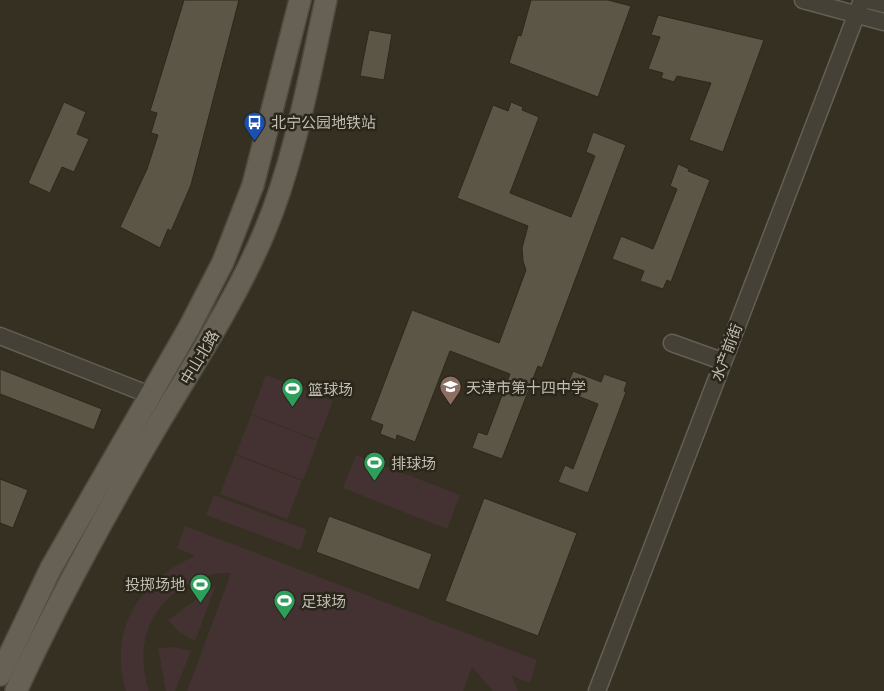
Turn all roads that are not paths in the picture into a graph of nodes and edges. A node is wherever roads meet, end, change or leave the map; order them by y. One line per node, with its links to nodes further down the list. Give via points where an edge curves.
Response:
1 (300, 0): 11 (main road, 中山北路, via 254,185 206,298)
2 (326, 0): 13 (main road, 中山北路, via 290,155 250,266 94,535)
3 (803, 0): 6 (street)
4 (868, 0): 5 (street)
5 (884, 4)
6 (859, 7): 7 (street); 10 (street, 水产前街)
7 (884, 22)
8 (0, 336): 11 (street)
9 (672, 342): 10 (street)
10 (722, 361): 14 (street, 水产前街)
11 (150, 395): 12 (main road, 中山北路, via 51,568)
12 (0, 676)
13 (16, 691)
14 (597, 691)

